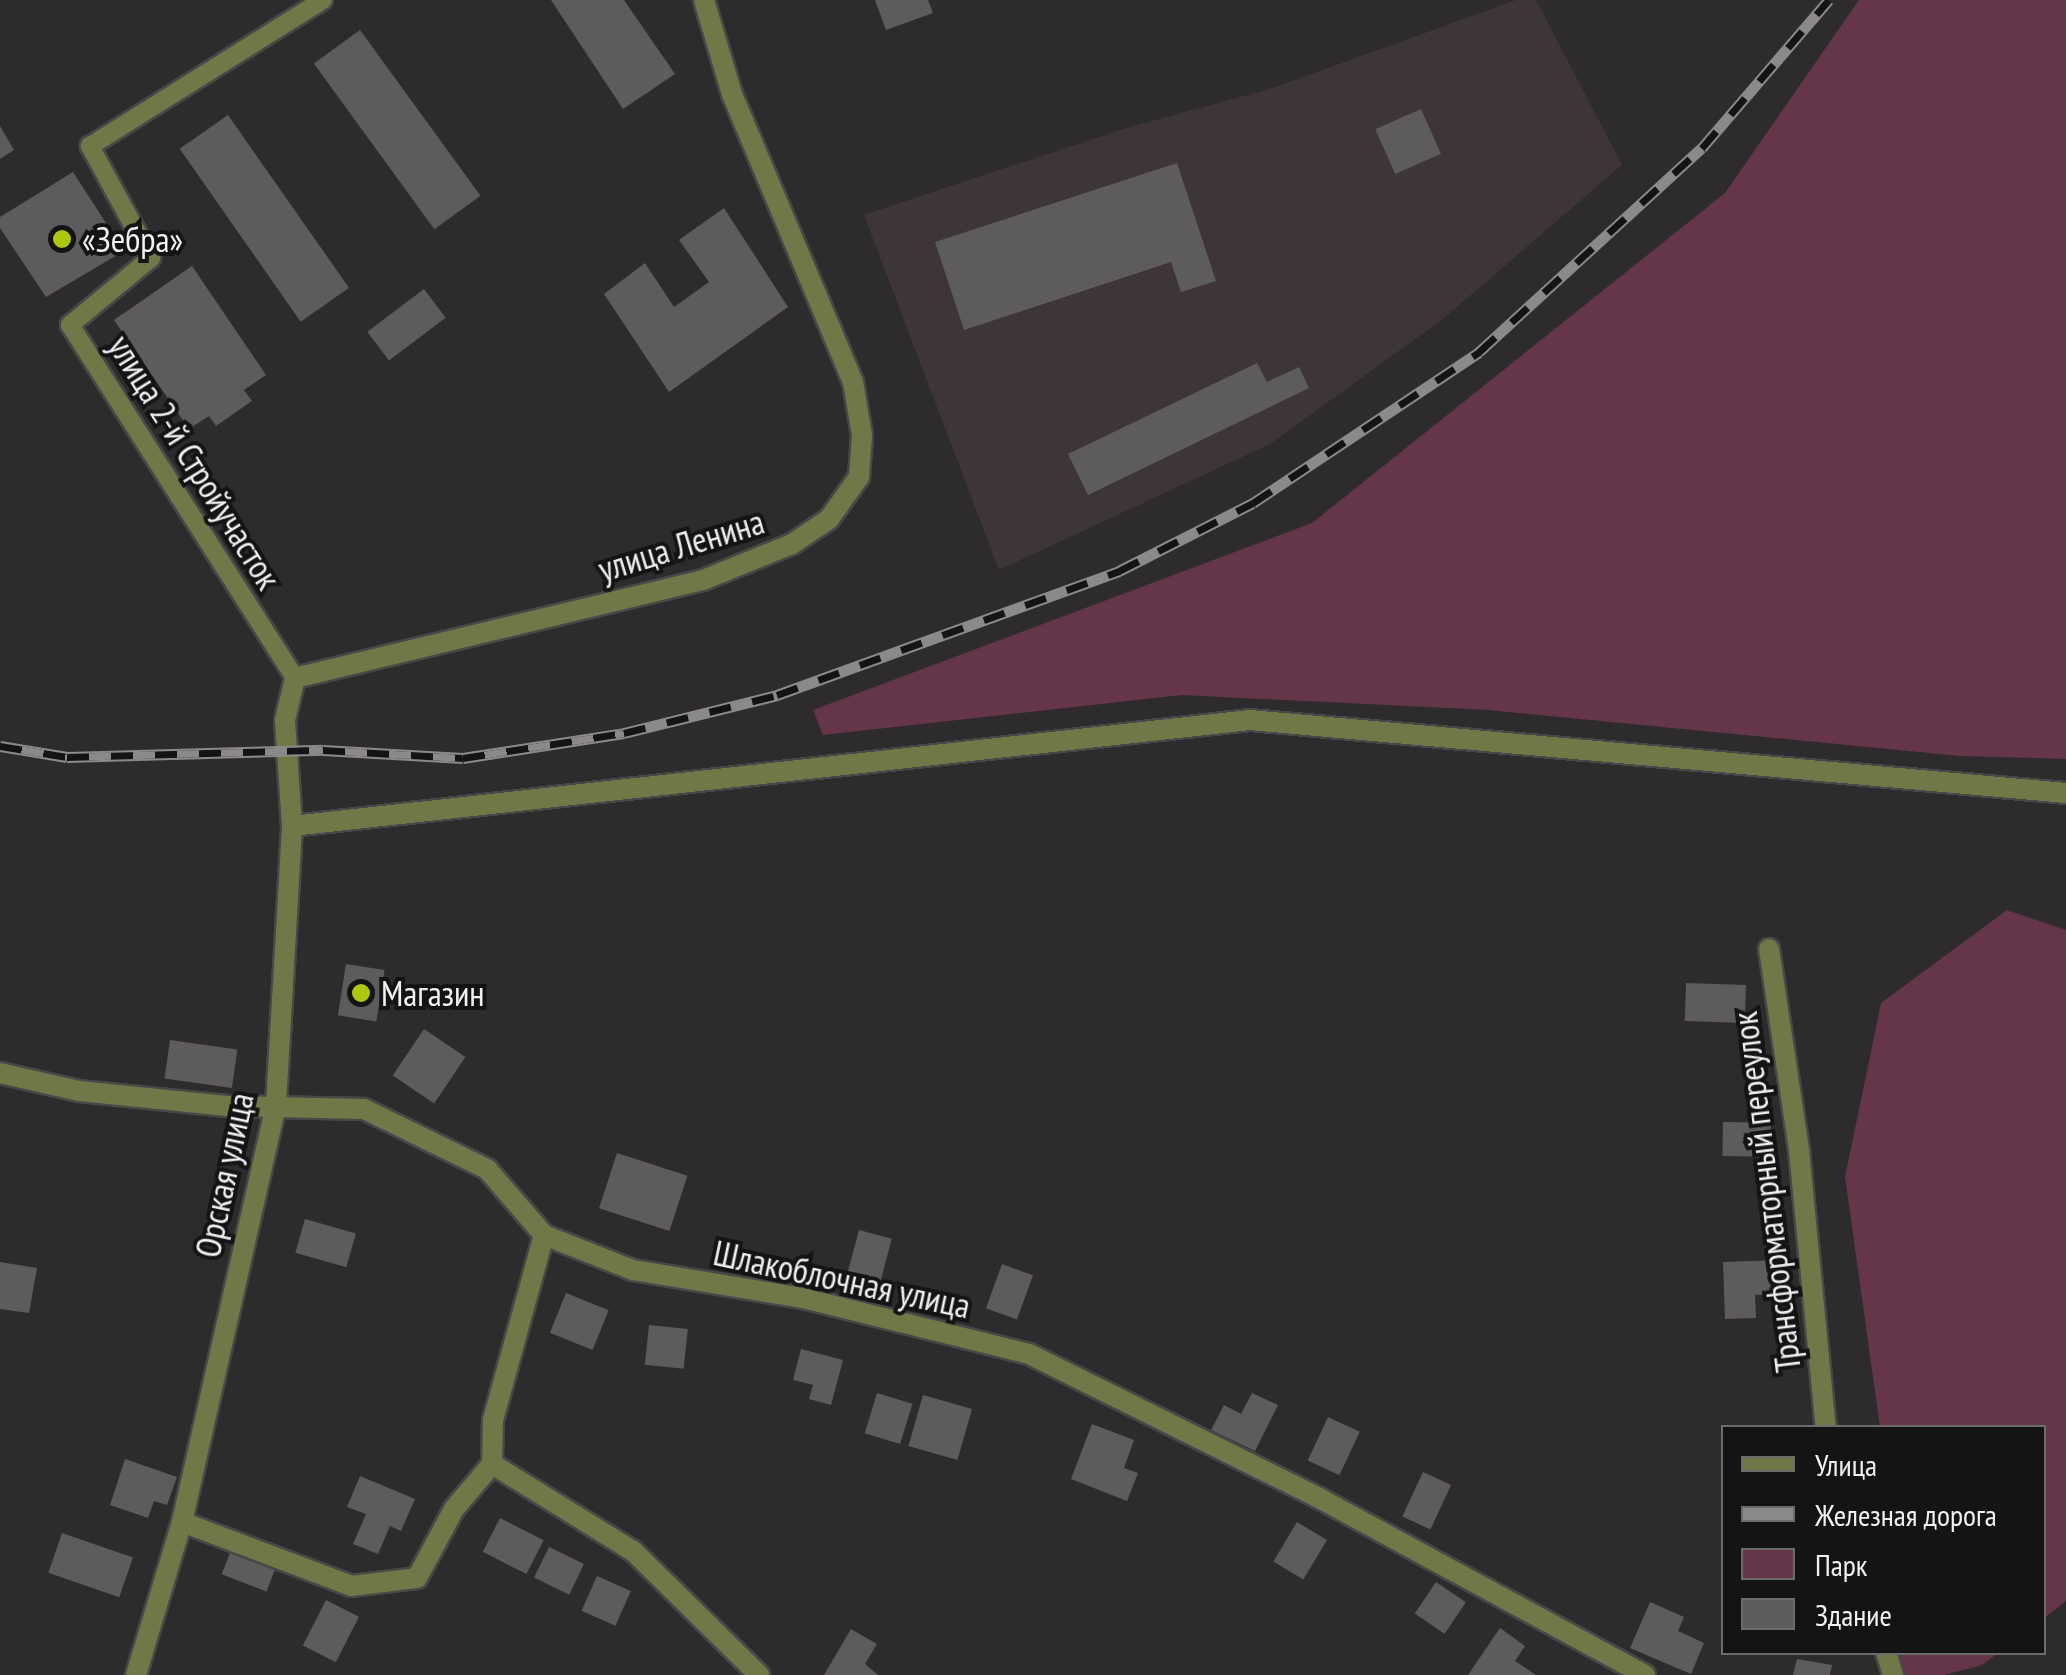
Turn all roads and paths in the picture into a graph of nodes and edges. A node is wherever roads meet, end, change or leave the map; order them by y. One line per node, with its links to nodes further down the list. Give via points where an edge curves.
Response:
1 (324, 0): 3 (lane, улица 2-й Стройучасток, via 90,146 152,258 70,326)
2 (704, 0): 3 (street, улица Ленина, via 732,94 853,382 862,435 858,477 828,519 792,544 704,580)
3 (295, 678): 5 (street, Орская улица, via 285,720)
4 (2066, 793): 5 (street, via 1250,720)
5 (292, 826): 8 (street, Орская улица)
6 (1769, 949): 10 (street, Трансформаторный переулок, via 1799,1150)
7 (0, 1073): 8 (street, Шлакоблочная улица, via 79,1091)
8 (276, 1106): 9 (street, Шлакоблочная улица, via 364,1109 487,1169); 12 (street, Орская улица)
9 (544, 1235): 11 (street, via 493,1420); 15 (street, Шлакоблочная улица, via 633,1270 803,1298 1030,1354 1319,1498)
10 (1826, 1425)
11 (492, 1464): 12 (street, via 454,1509 417,1578 351,1586); 14 (street, via 633,1551)
12 (182, 1522): 13 (street, Орская улица)
13 (136, 1675)
14 (760, 1675)
15 (1645, 1675)

